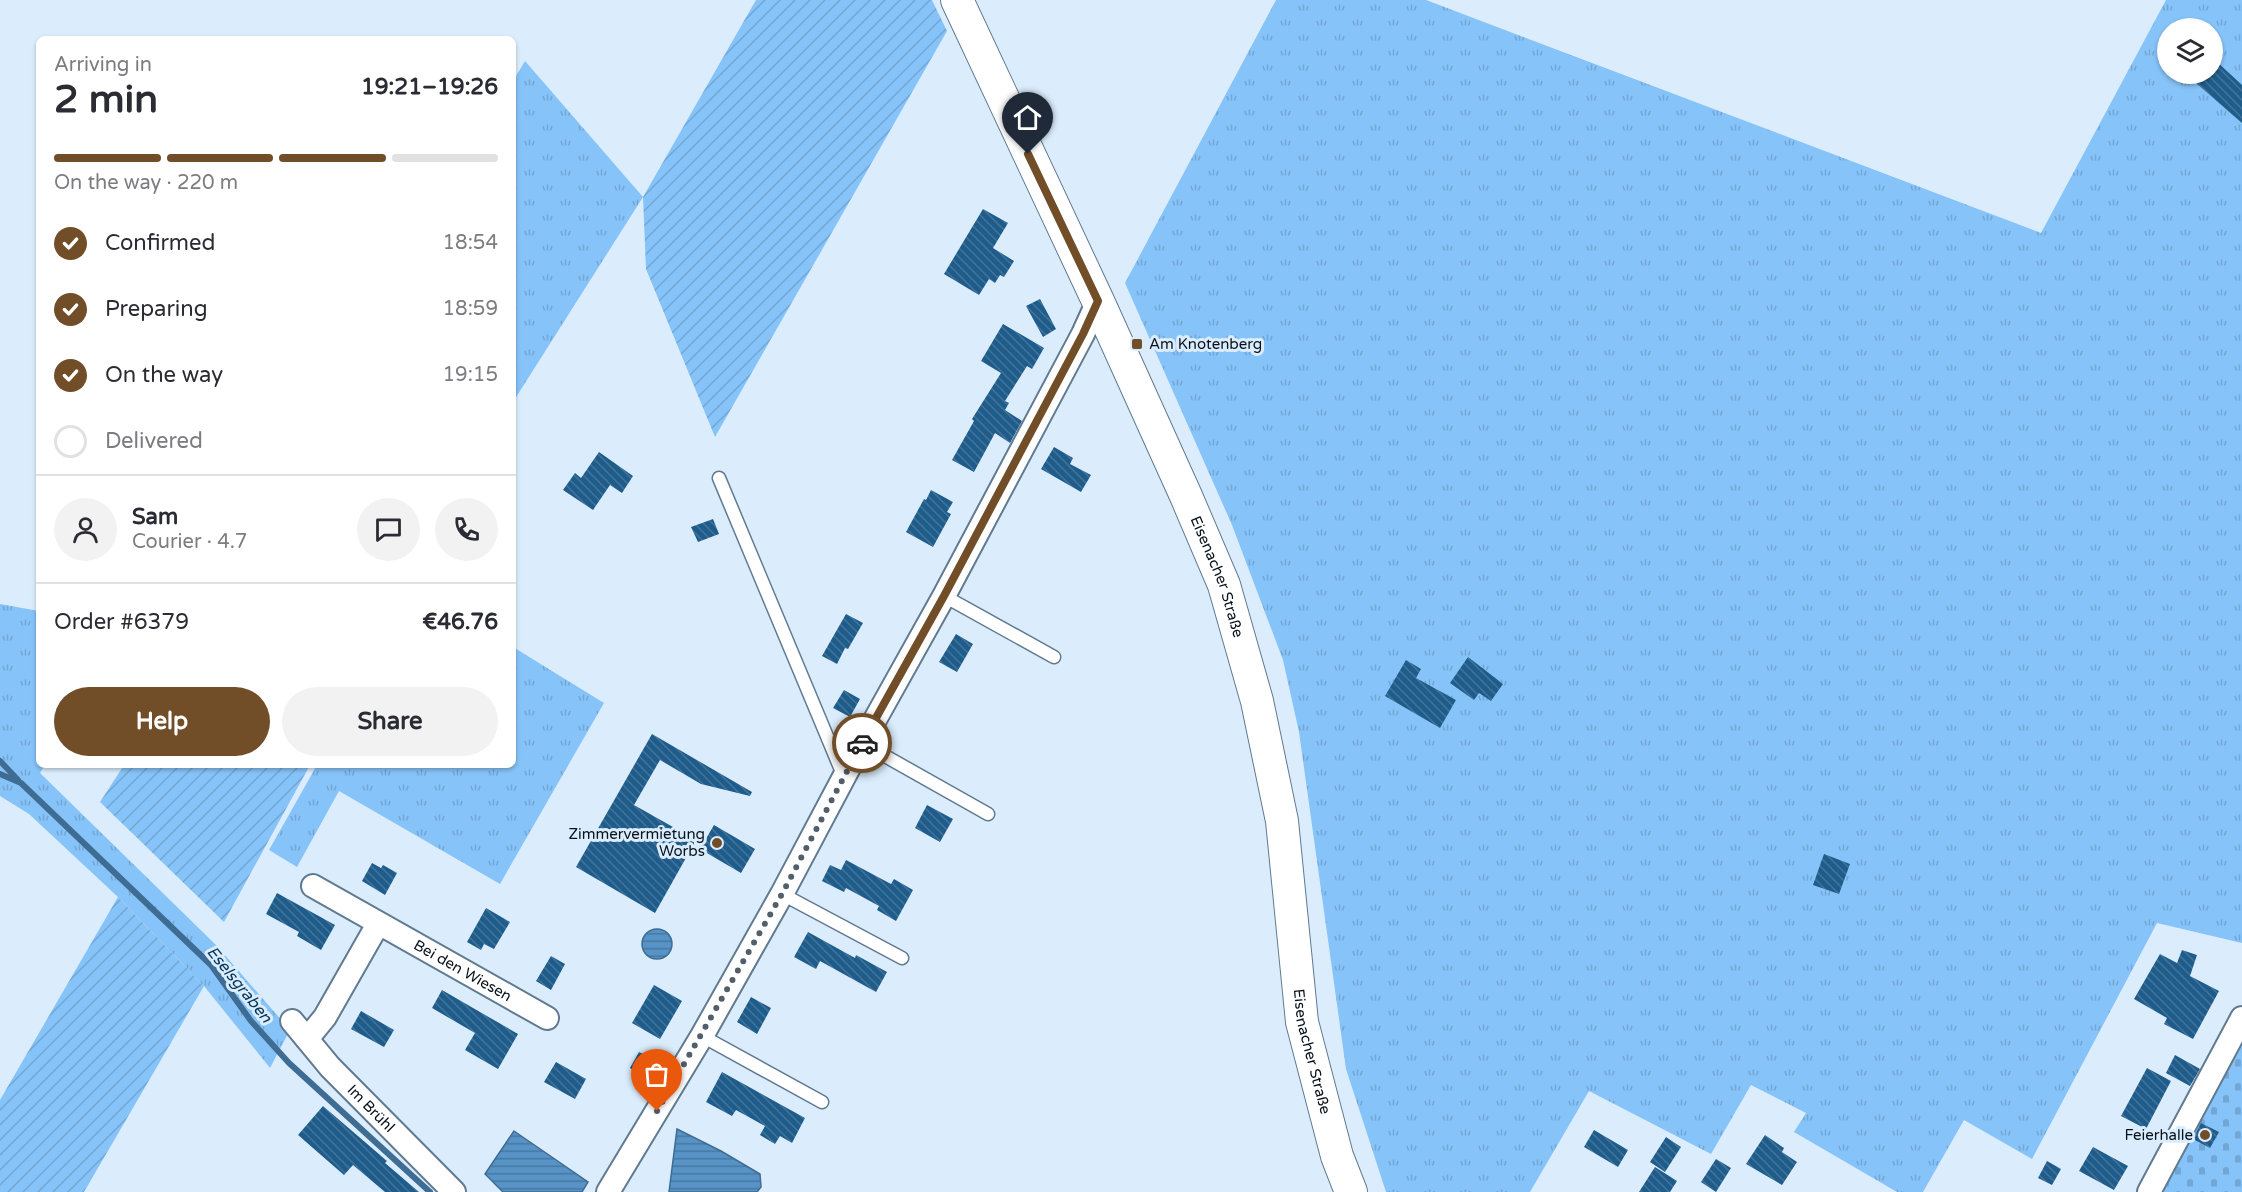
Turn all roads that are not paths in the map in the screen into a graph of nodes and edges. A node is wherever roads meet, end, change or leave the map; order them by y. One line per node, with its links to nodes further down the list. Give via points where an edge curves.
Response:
1 (957, 0): 2 (main road, Eisenacher Straße)
2 (1098, 301): 4 (street); 21 (main road, Eisenacher Straße, via 1224,585 1254,691 1282,821 1302,1022 1337,1156)
3 (719, 478): 7 (lane)
4 (944, 596): 5 (lane); 6 (street)
5 (1054, 657)
6 (862, 743): 7 (street); 8 (lane)
7 (845, 778): 10 (street)
8 (988, 814)
9 (313, 886): 11 (street, Bei den Wiesen)
10 (782, 894): 12 (lane); 16 (street)
11 (378, 924): 13 (street, Bei den Wiesen); 17 (street, via 325,1017)
12 (902, 958)
13 (547, 1018)
14 (2242, 1018): 22 (street)
15 (292, 1021): 17 (street, Im Brühl)
16 (702, 1036): 18 (lane); 20 (street)
17 (307, 1039): 19 (street, Im Brühl)
18 (822, 1102)
19 (454, 1192)
20 (608, 1192)
21 (1351, 1192)
22 (2149, 1192)

